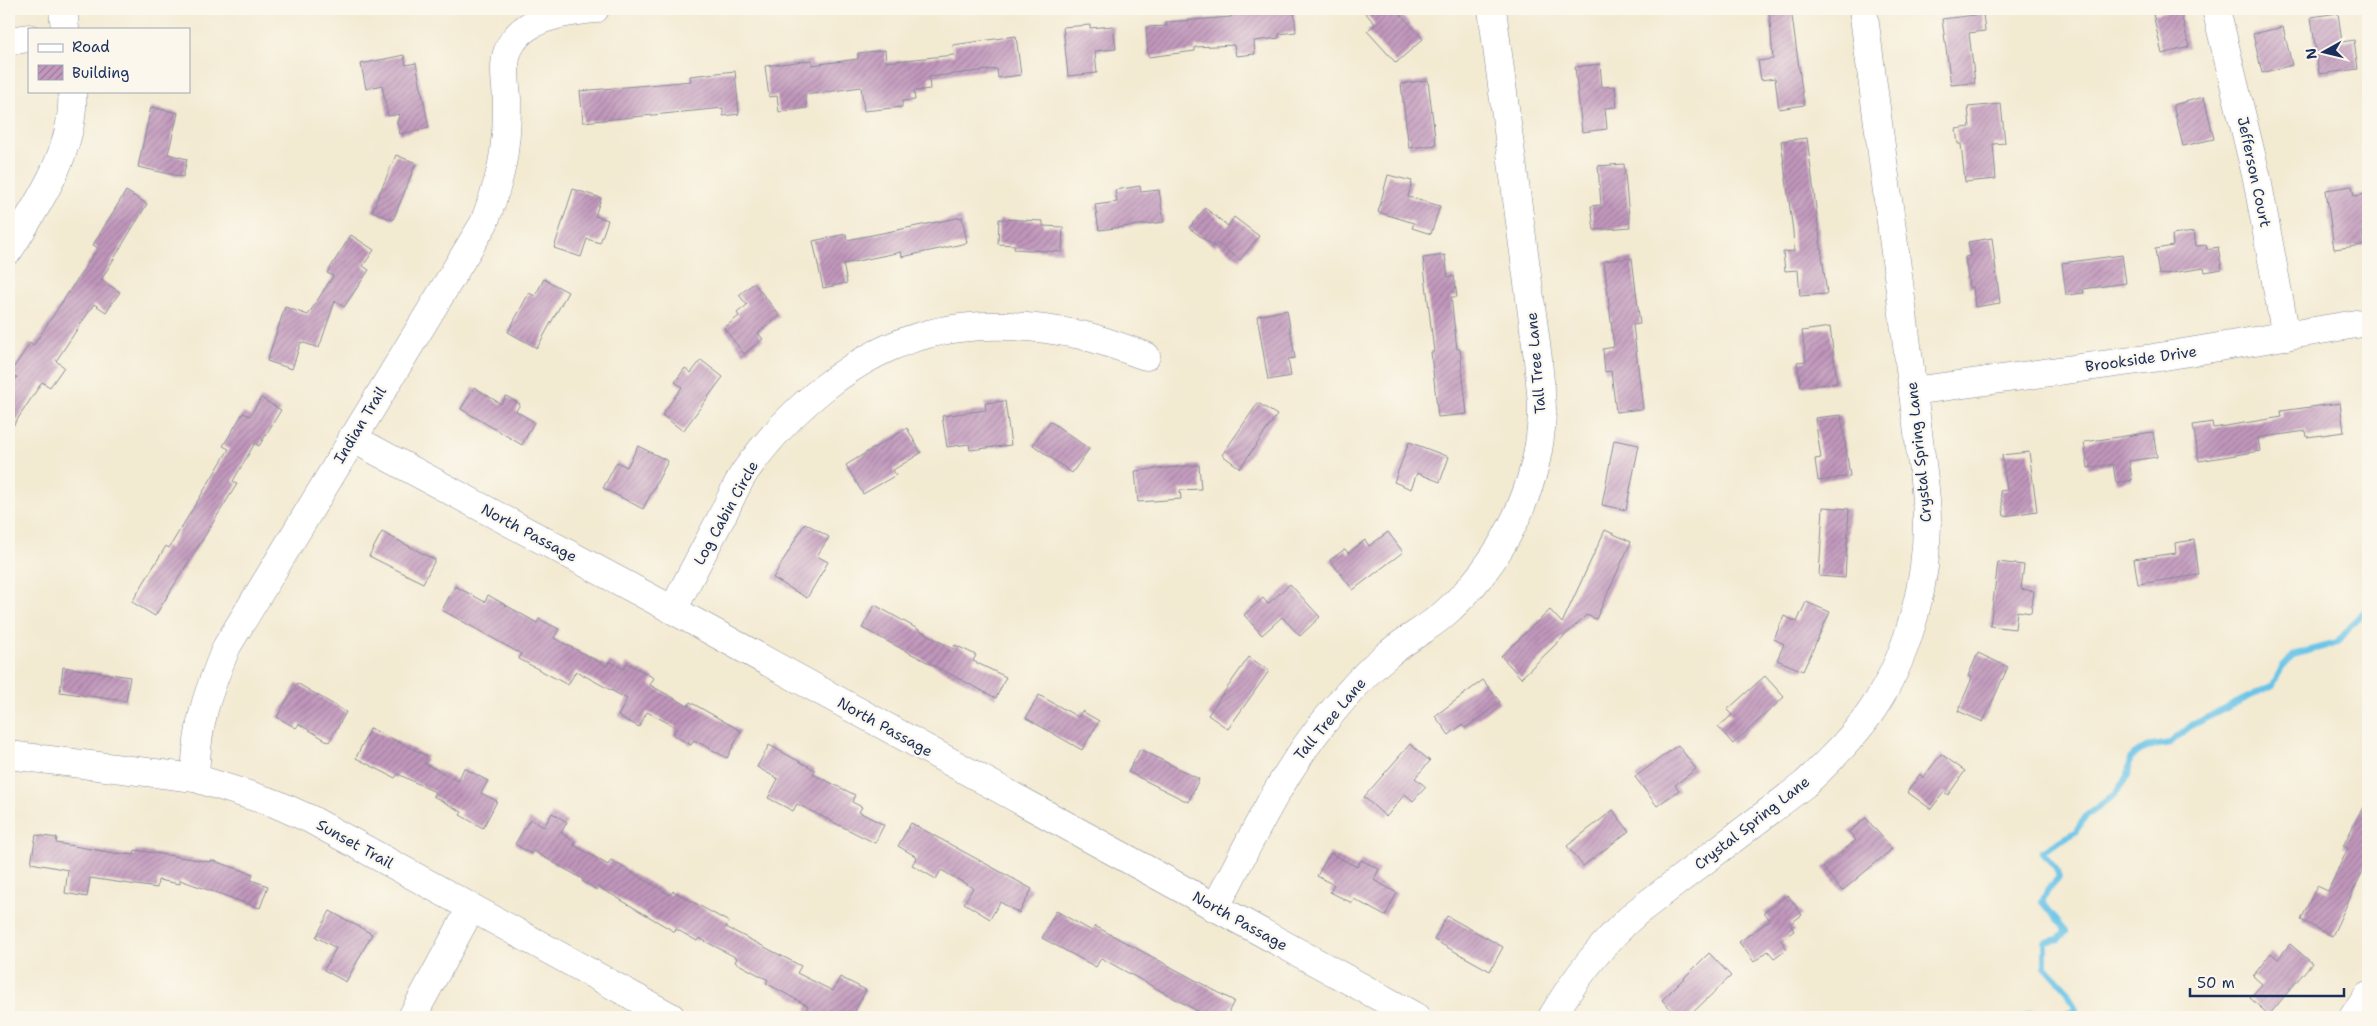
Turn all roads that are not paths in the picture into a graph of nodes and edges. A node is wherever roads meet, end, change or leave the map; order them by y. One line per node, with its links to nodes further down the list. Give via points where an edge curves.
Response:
1 (62, 9): 6 (street)
2 (594, 9): 15 (street, Indian Trail, via 553,15 534,23 513,41 505,67 507,106 502,167 484,223)
3 (1492, 9): 20 (street, Tall Tree Lane, via 1542,411 1528,485 1511,528 1475,584 1443,615 1386,656 1335,709 1304,748)
4 (1863, 9): 14 (street, Crystal Spring Lane)
5 (2216, 9): 12 (street, Jefferson Court, via 2257,179)
6 (66, 28)
7 (28, 38): 8 (street)
8 (9, 41)
9 (72, 92): 10 (street, via 72,122 66,143)
10 (9, 250)
11 (2368, 322): 12 (street, Brookside Drive)
12 (2286, 336): 14 (street, Brookside Drive)
13 (1146, 356): 16 (street, Log Cabin Circle, via 1083,335 996,326 927,334 891,347 820,391 768,442 743,475)
14 (1913, 391): 25 (street, Crystal Spring Lane, via 1927,520 1925,557 1910,628 1878,701 1856,731 1805,784 1616,931 1580,974)
15 (352, 438): 16 (street, North Passage); 18 (street, Indian Trail, via 227,646 200,719)
16 (673, 610): 20 (street, North Passage)
17 (9, 755): 18 (street, Sunset Trail)
18 (195, 778): 19 (street, Sunset Trail, via 274,803 310,819)
19 (471, 908): 22 (street); 23 (street, Sunset Trail)
20 (1215, 908): 24 (street, North Passage)
21 (2368, 996): 26 (street)
22 (412, 1017)
23 (671, 1017)
24 (1416, 1017)
25 (1552, 1017)
26 (2353, 1017)

